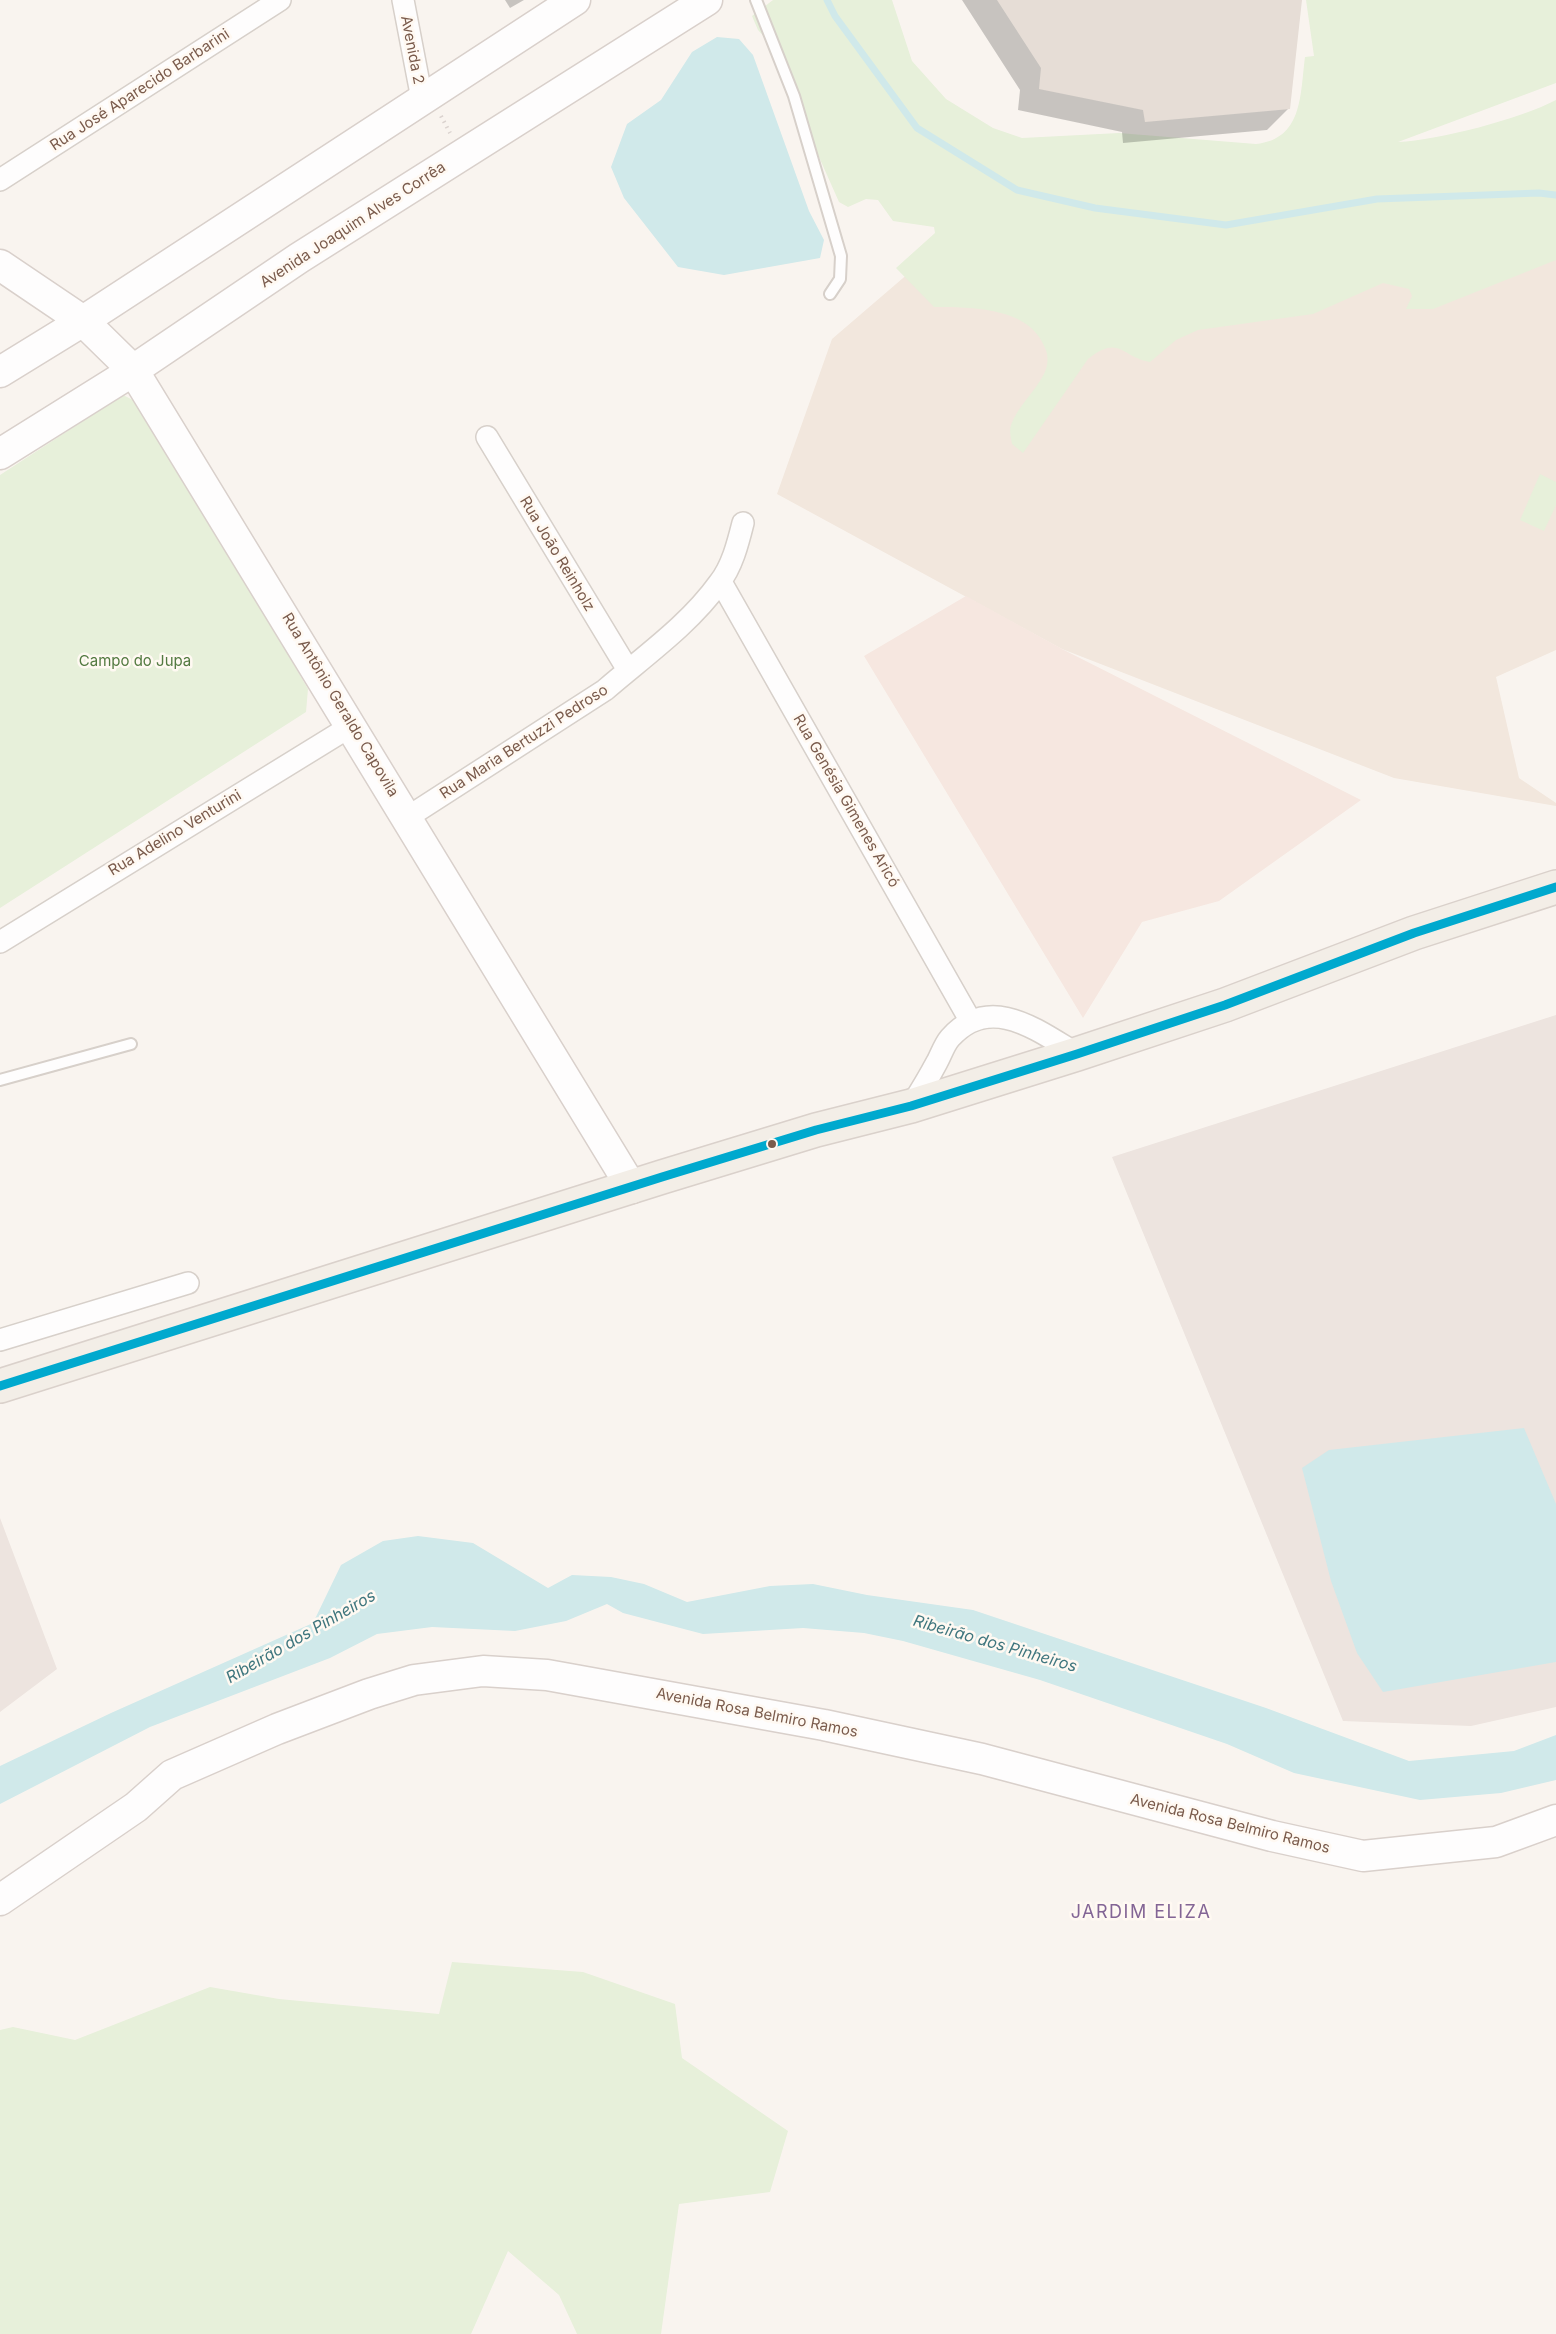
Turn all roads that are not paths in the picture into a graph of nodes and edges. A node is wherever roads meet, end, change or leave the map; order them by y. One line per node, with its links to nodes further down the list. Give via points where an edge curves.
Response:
1 (280, 0): 7 (street, Rua José Aparecido Barbarini)
2 (403, 0): 6 (street, Avenida 2)
3 (575, 0): 6 (main road)
4 (707, 0): 11 (main road, Avenida Joaquim Alves Corrêa, via 299,258)
5 (756, 0): 9 (lane, via 794,96 841,256 840,279)
6 (425, 97): 10 (main road)
7 (0, 180)
8 (0, 265): 10 (main road, Rua Antônio Geraldo Capovila)
9 (830, 294)
10 (83, 321): 11 (main road, Rua Antônio Geraldo Capovila); 12 (main road)
11 (133, 370): 14 (main road, Avenida Joaquim Alves Corrêa); 18 (main road, Rua Antônio Geraldo Capovila)
12 (0, 372)
13 (487, 437): 17 (street, Rua João Reinholz)
14 (0, 453)
15 (743, 523): 16 (street, Rua Maria Bertuzzi Pedroso)
16 (721, 582): 17 (street, Rua Maria Bertuzzi Pedroso, via 694,612); 22 (street, Rua Genésia Gimenes Aricó)
17 (628, 670): 19 (street, Rua Maria Bertuzzi Pedroso, via 605,690)
18 (351, 726): 19 (main road, Rua Antônio Geraldo Capovila); 21 (street, Rua Adelino Venturini)
19 (408, 817): 27 (main road, Rua Antônio Geraldo Capovila)
20 (1555, 884): 24 (main road, via 1225,1005)
21 (0, 942)
22 (970, 1020): 24 (street, via 991,1016 1012,1019); 26 (street, via 949,1039)
23 (131, 1044): 25 (lane)
24 (1077, 1054): 26 (main road)
25 (0, 1080)
26 (911, 1106): 27 (main road, via 816,1130)
27 (632, 1188): 30 (main road)
28 (188, 1283): 29 (street)
29 (0, 1340)
30 (0, 1386)
31 (1556, 1820): 32 (main road, Avenida Rosa Belmiro Ramos, via 1496,1842 1363,1856 1272,1836 982,1759 824,1725 547,1675 483,1671 414,1680 369,1694 277,1729 172,1776 136,1807)
32 (0, 1900)

